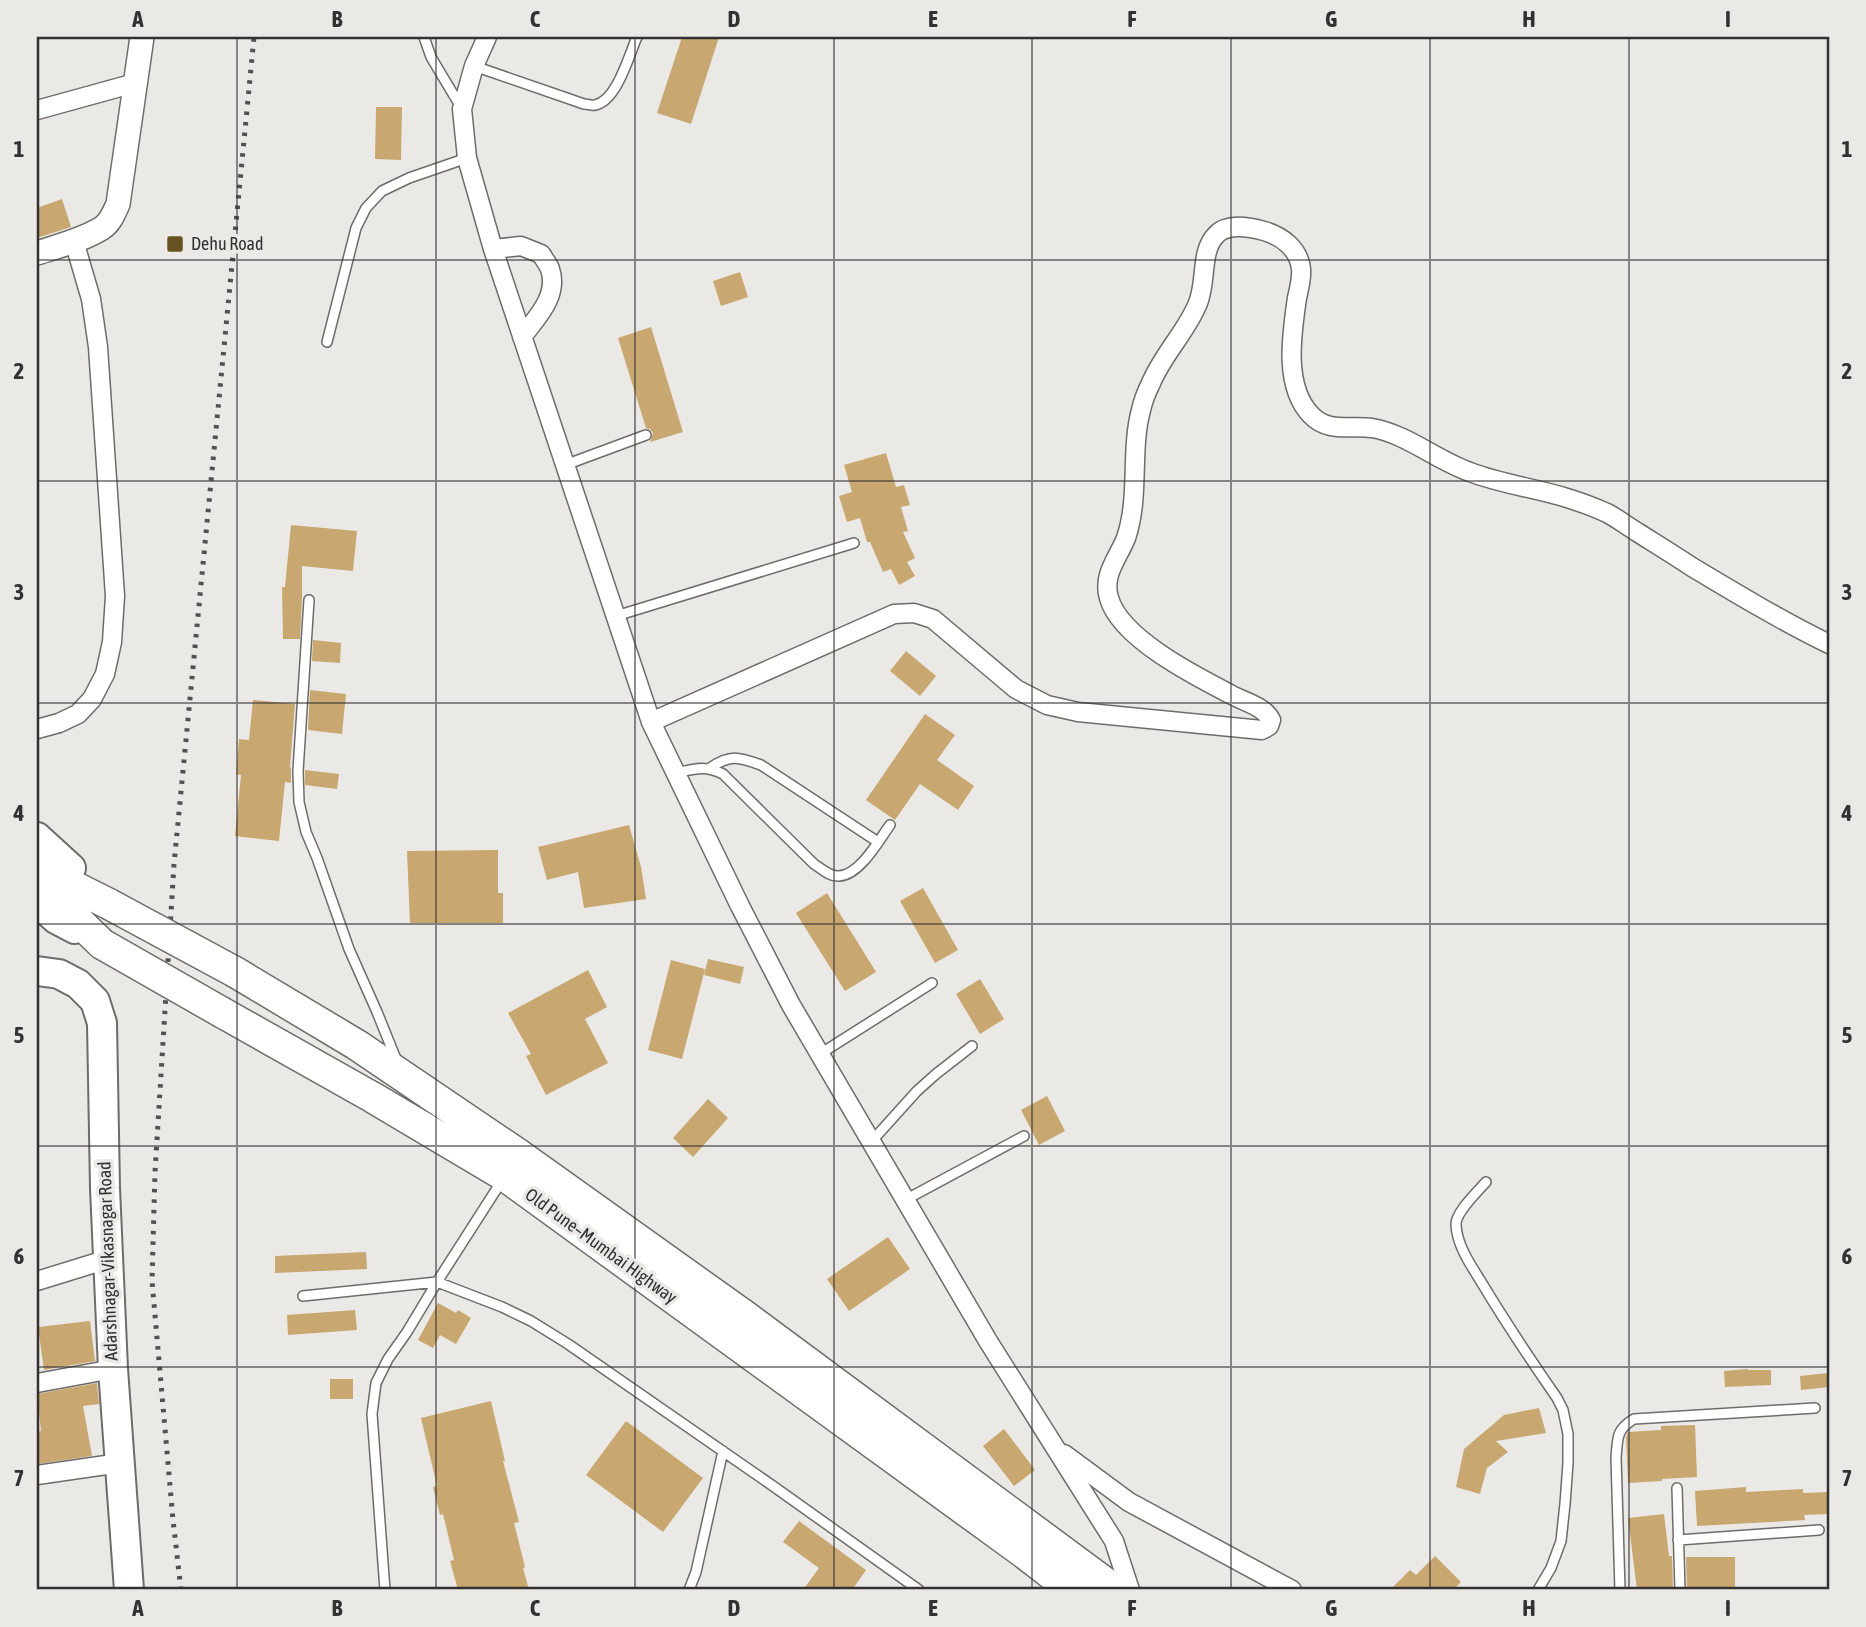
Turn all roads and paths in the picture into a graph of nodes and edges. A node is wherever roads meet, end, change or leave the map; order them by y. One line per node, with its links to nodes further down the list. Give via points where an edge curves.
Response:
1 (142, 37): 6 (street)
2 (424, 37): 7 (lane)
3 (487, 37): 5 (street)
4 (637, 37): 5 (lane, via 616,87 596,105)
5 (474, 66): 7 (street)
6 (135, 83): 8 (street); 10 (street, via 114,215 104,227)
7 (462, 109): 9 (street)
8 (37, 110)
9 (467, 158): 11 (street); 14 (lane, via 382,191 366,208 356,228)
10 (74, 241): 12 (street); 22 (street, via 91,299 98,347 115,596 113,642 105,674 92,699 78,714)
11 (493, 249): 13 (street); 13 (street, via 521,246 541,254 550,270 552,290)
12 (37, 253)
13 (522, 337): 16 (street)
14 (327, 342)
15 (646, 435): 16 (lane)
16 (565, 466): 19 (street)
17 (854, 543): 19 (lane)
18 (309, 600): 36 (lane, via 299,802 349,949)
19 (616, 616): 21 (street)
20 (1829, 644): 21 (street, via 1759,607 1607,513 1469,472 1395,434 1372,428 1329,427 1312,416 1301,400 1291,345 1301,270 1297,254 1286,241 1248,227 1224,229 1214,236 1206,250 1198,304 1153,378 1141,410 1126,537 1108,577 1108,597 1127,628 1169,659 1269,714 1269,726 1262,730 1166,722 1047,705 1016,689 933,619 914,612 894,614)
21 (651, 722): 24 (street)
22 (37, 729)
23 (710, 768): 24 (lane); 27 (lane, via 732,757 761,765); 27 (lane, via 723,774 828,873 851,873)
24 (676, 773): 35 (street, via 740,906)
25 (890, 825): 27 (lane)
26 (37, 837): 30 (main road)
27 (878, 842)
28 (37, 856): 29 (highway, Old Pune–Mumbai Highway)
29 (48, 891): 30 (highway, Old Pune–Mumbai Highway); 39 (highway, Old Pune–Mumbai Highway, bridge, via 102,944 372,1097)
30 (109, 904): 36 (highway, Old Pune–Mumbai Highway, bridge, via 235,972 357,1045)
31 (37, 956): 32 (street)
32 (48, 972): 42 (main road, Adarshnagar-Vikasnagar Road, via 78,984 95,1000 102,1023)
33 (932, 983): 35 (lane)
34 (972, 1046): 38 (lane, via 917,1091)
35 (820, 1054): 38 (street)
36 (404, 1079): 39 (highway, Old Pune–Mumbai Highway)
37 (1024, 1136): 41 (lane)
38 (871, 1142): 41 (street)
39 (511, 1165): 44 (lane); 60 (highway, Old Pune–Mumbai Highway); 61 (highway, Old Pune–Mumbai Highway, via 745,1316)
40 (1486, 1182): 64 (lane, via 1460,1213 1455,1223 1458,1235 1501,1315 1557,1398 1568,1434 1561,1541)
41 (905, 1200): 49 (street)
42 (108, 1259): 43 (street); 46 (main road, Adarshnagar-Vikasnagar Road)
43 (37, 1281)
44 (437, 1282): 45 (lane); 50 (lane, via 531,1321); 57 (lane, via 376,1383 372,1414)
45 (303, 1296)
46 (113, 1369): 47 (street); 51 (main road, Adarshnagar-Vikasnagar Road)
47 (37, 1383)
48 (1815, 1408): 65 (lane, via 1634,1419 1623,1425 1616,1457)
49 (1056, 1448): 62 (street, via 1114,1541); 63 (street, via 1129,1502)
50 (723, 1451): 58 (lane); 59 (lane)
51 (120, 1463): 52 (street); 56 (main road, Adarshnagar-Vikasnagar Road)
52 (37, 1475)
53 (1677, 1488): 55 (lane)
54 (1819, 1530): 55 (lane)
55 (1678, 1540): 66 (lane)
56 (128, 1590)
57 (385, 1590)
58 (689, 1590)
59 (919, 1590)
60 (1072, 1590)
61 (1115, 1590)
62 (1130, 1590)
63 (1292, 1590)
64 (1538, 1590)
65 (1620, 1590)
66 (1680, 1590)

